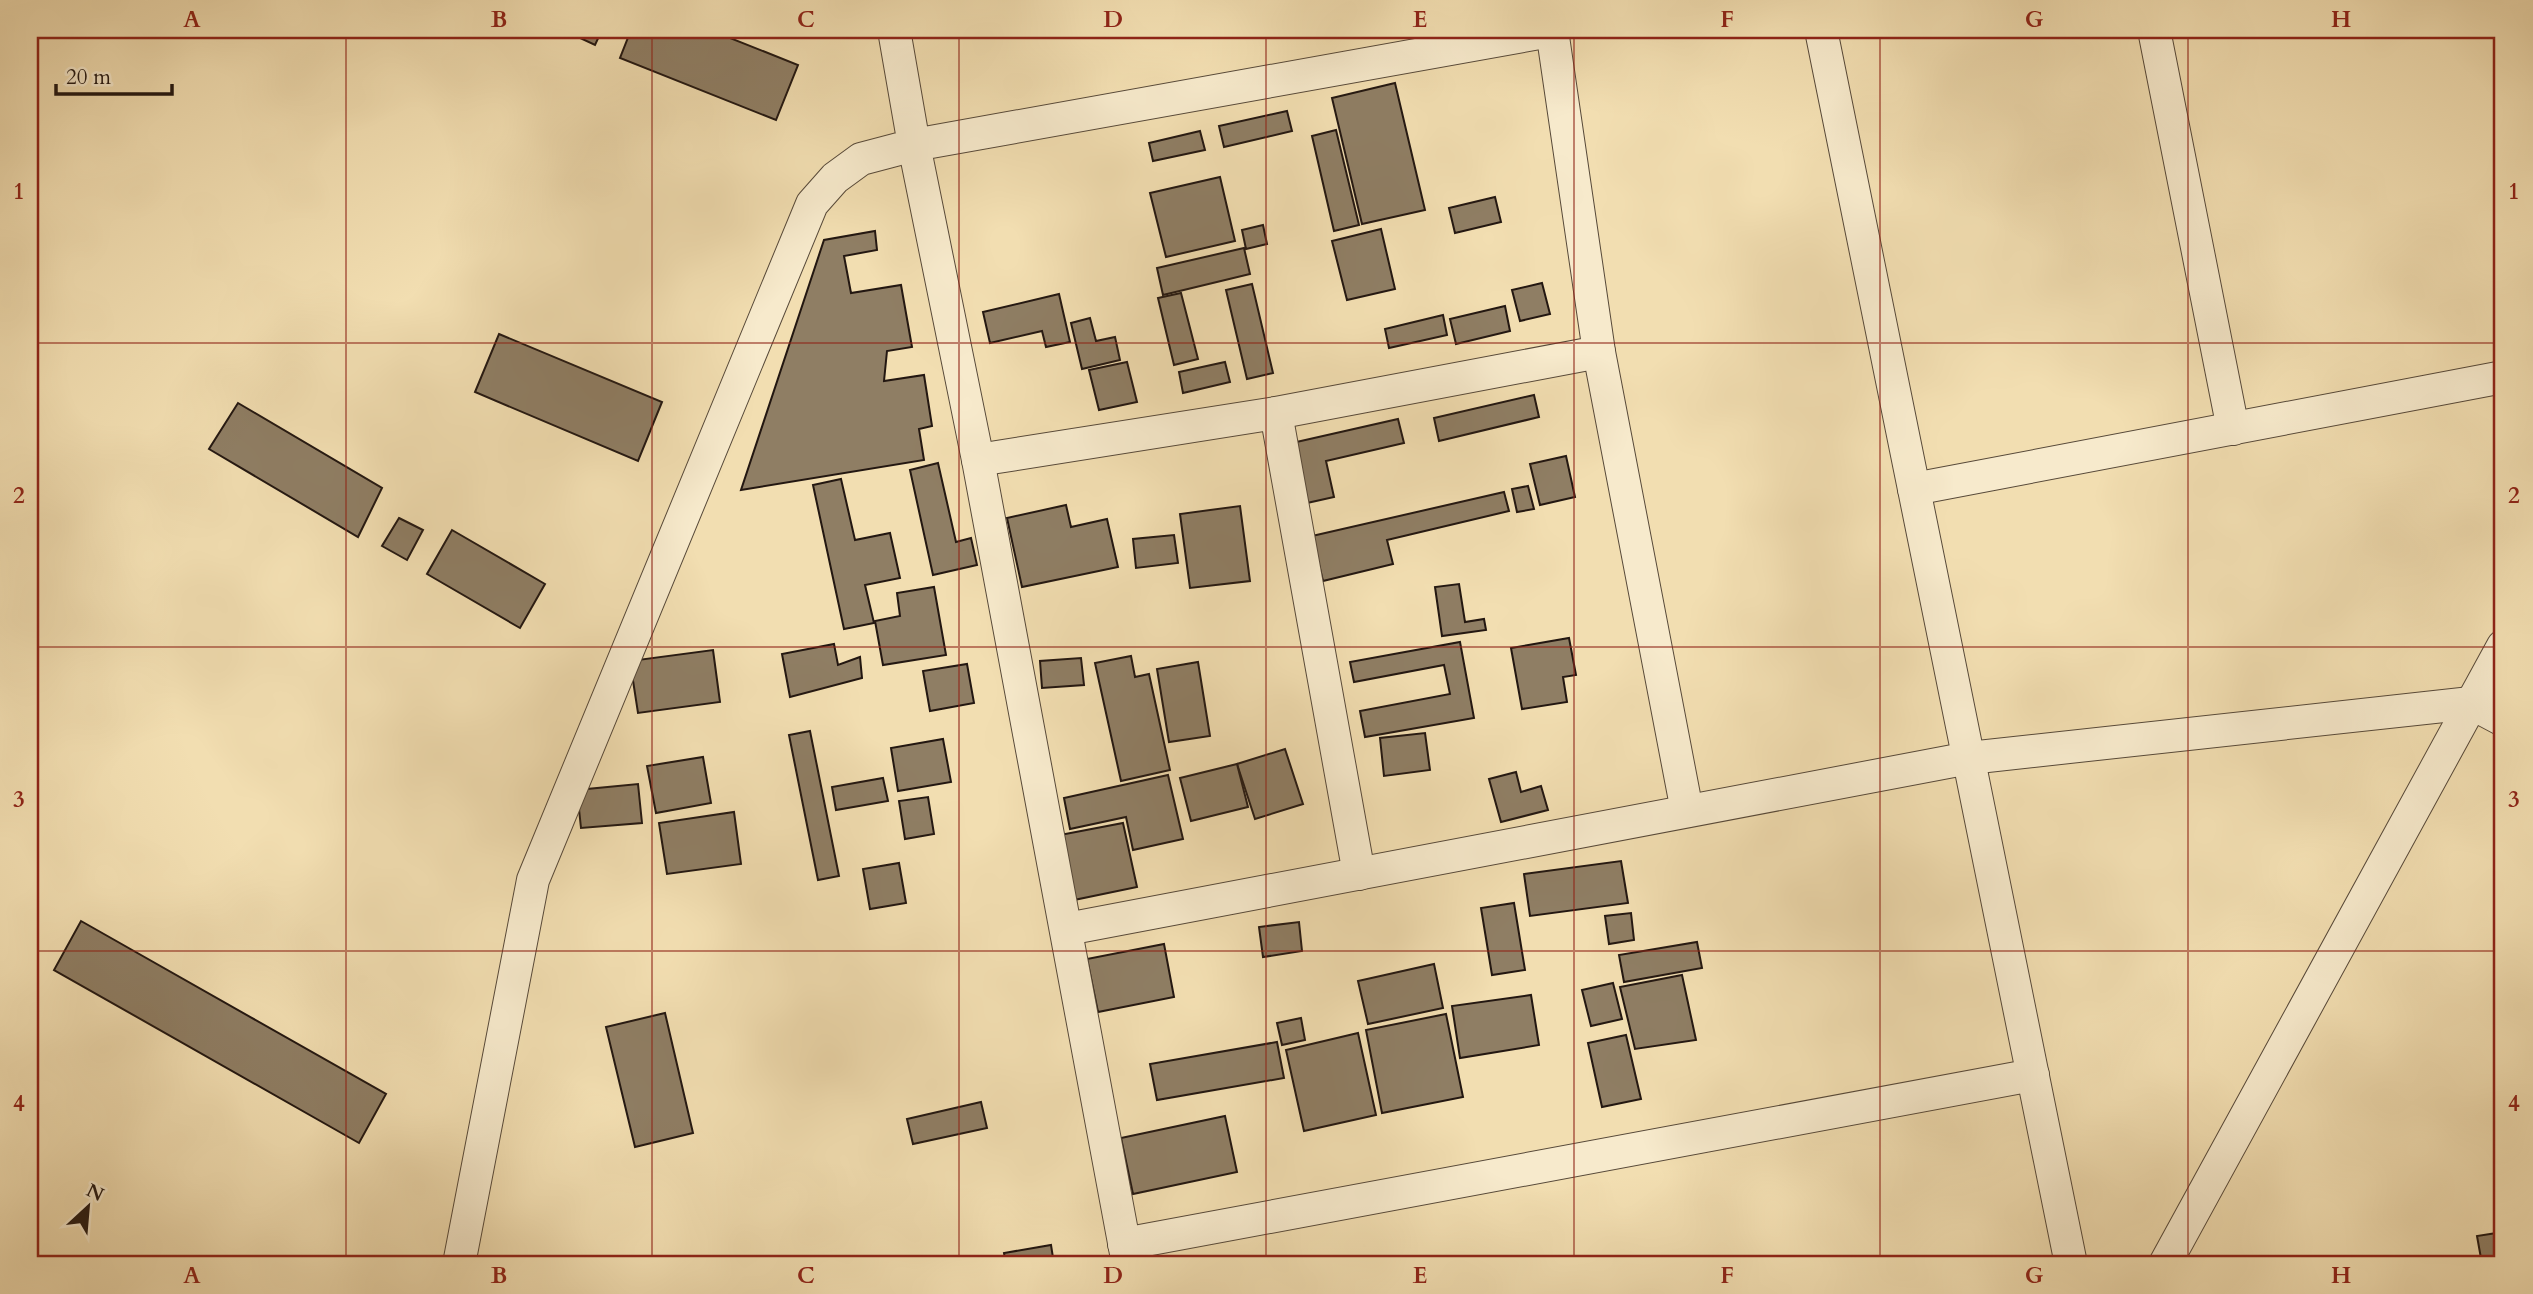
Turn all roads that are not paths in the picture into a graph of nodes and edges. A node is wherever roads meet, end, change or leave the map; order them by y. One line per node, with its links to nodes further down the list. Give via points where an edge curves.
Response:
1 (894, 30): 5 (street)
2 (1553, 30): 5 (street); 6 (street)
3 (1821, 30): 11 (street)
4 (2154, 30): 9 (street)
5 (914, 145): 10 (street); 21 (street, via 861,159 835,178 812,204 533,880)
6 (1600, 352): 8 (street); 16 (street)
7 (2503, 377): 9 (street)
8 (1276, 413): 10 (street); 17 (street)
9 (2233, 429): 11 (street)
10 (978, 460): 18 (street)
11 (1914, 489): 15 (street)
12 (2503, 646): 13 (street)
13 (2470, 703): 14 (street); 15 (street); 23 (street)
14 (2503, 720)
15 (1969, 758): 16 (street); 19 (street)
16 (1687, 811): 17 (street)
17 (1359, 874): 18 (street)
18 (1067, 929): 20 (street)
19 (2033, 1076): 20 (street); 22 (street)
20 (1126, 1254)
21 (459, 1264)
22 (2071, 1264)
23 (2165, 1264)

